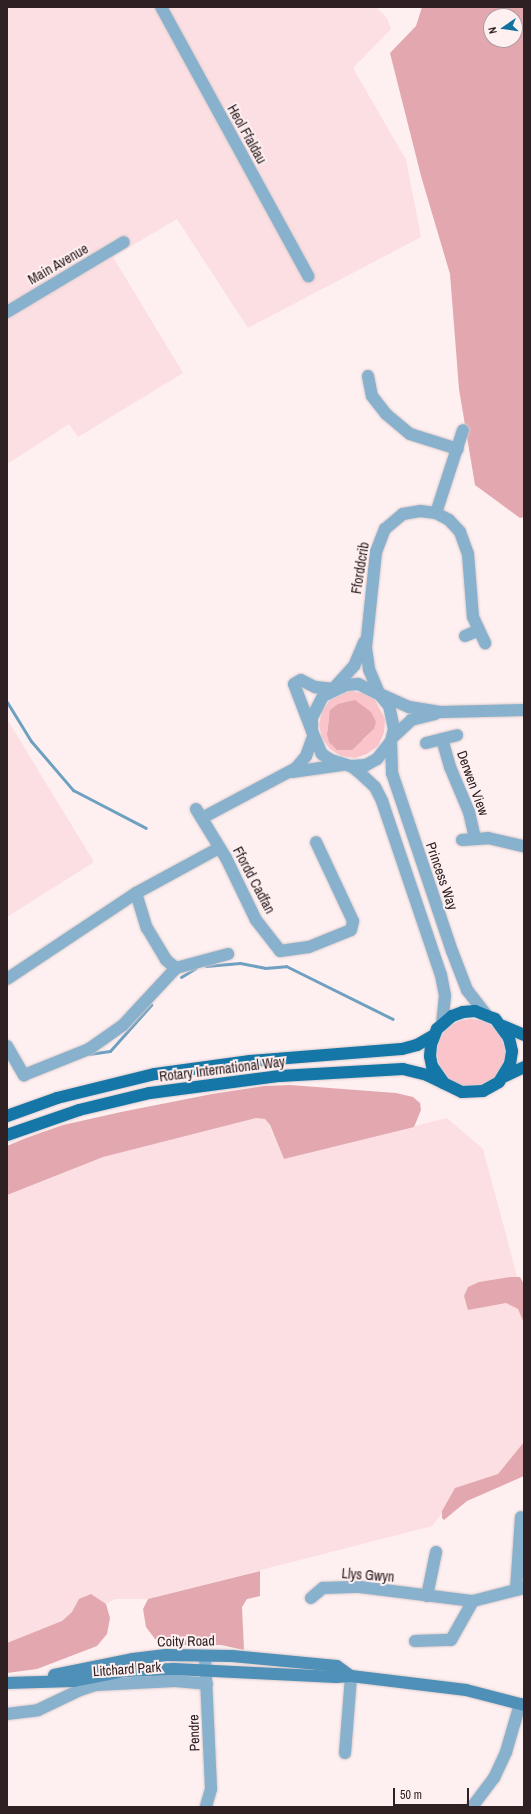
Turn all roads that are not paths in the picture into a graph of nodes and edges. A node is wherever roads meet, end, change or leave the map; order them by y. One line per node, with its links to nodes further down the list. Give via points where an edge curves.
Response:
1 (161, 7): 3 (street, Heol Ffaldau)
2 (124, 242): 4 (street, Main Avenue)
3 (308, 276)
4 (7, 312)
5 (368, 376): 7 (street, via 372,396 386,414 410,434)
6 (464, 430): 7 (street)
7 (458, 449): 8 (street)
8 (436, 513): 9 (street, via 455,526 463,539 468,554 472,612); 10 (street, Fforddcrib, via 420,511 403,514 389,523 380,536)
9 (479, 630): 11 (street); 12 (street)
10 (366, 635): 13 (street, Fforddcrib, via 354,666); 14 (street, Fforddcrib, via 369,669)
11 (465, 636)
12 (485, 643)
13 (334, 689): 14 (street, via 358,684); 17 (street, via 316,706); 17 (street, via 315,687 301,680 294,684)
14 (380, 694): 16 (street, via 409,707); 19 (street, Princess Way, via 393,717)
15 (524, 710): 16 (street)
16 (442, 712): 19 (street, via 411,720)
17 (312, 734): 22 (street, via 322,754); 23 (street, Ffordd Cadfan, via 302,762)
18 (457, 735): 20 (street, Derwen View)
19 (392, 739): 22 (street, via 377,759 366,765); 33 (street, Princess Way, via 392,773 452,951 467,990)
20 (442, 739): 21 (street, Derwen View); 24 (street, Derwen View, via 450,767 469,812)
21 (426, 743)
22 (346, 766): 23 (street, Ffordd Cadfan, via 323,766); 34 (street, via 371,782 382,801 441,975 445,996)
23 (288, 773): 28 (street, Ffordd Cadfan, via 199,814)
24 (475, 837): 25 (street, Derwen View); 27 (street, Derwen View)
25 (462, 840)
26 (316, 842): 28 (street, Ffordd Cadfan, via 353,921 351,930 309,947 280,951 256,920)
27 (524, 846)
28 (219, 848): 29 (street)
29 (136, 893): 31 (street, via 147,928 166,960); 32 (street)
30 (228, 954): 31 (street)
31 (176, 968): 38 (street, via 123,1025 90,1049 24,1075)
32 (7, 979)
33 (486, 1014): 34 (main road, via 463,1012); 35 (main road)
34 (442, 1023): 36 (main road)
35 (503, 1026): 37 (main road); 40 (main road, via 512,1051 510,1064)
36 (434, 1035): 41 (main road, via 430,1051 432,1066); 42 (main road, Rotary International Way, via 417,1045 402,1049 250,1061 155,1074 63,1096)
37 (524, 1035)
38 (7, 1046)
39 (524, 1067): 40 (main road)
40 (504, 1076): 41 (main road, via 493,1087 473,1093 462,1092)
41 (444, 1083): 43 (main road, Rotary International Way, via 414,1071 392,1069 280,1076 196,1085 79,1110)
42 (7, 1116)
43 (7, 1135)
44 (521, 1517): 46 (street, Llys Gwyn)
45 (436, 1552): 47 (street)
46 (520, 1589): 49 (street, Llys Gwyn)
47 (427, 1596): 48 (street, Llys Gwyn, via 345,1587 324,1588); 49 (street, Llys Gwyn)
48 (311, 1598)
49 (473, 1600): 50 (street, via 451,1640)
50 (415, 1641)
51 (205, 1656): 52 (street, Pendre); 53 (main road, Coity Road, via 232,1656 337,1666); 54 (main road, Coity Road, via 166,1655 139,1658)
52 (206, 1670): 53 (main road, Coity Road); 54 (main road, Coity Road, via 143,1670 73,1681); 56 (street, Pendre)
53 (351, 1676): 57 (main road, Coity Road, via 466,1690); 59 (street)
54 (20, 1682): 55 (main road, Coity Road)
55 (7, 1683)
56 (207, 1684): 58 (street, Litchard Park, via 175,1681 95,1685 38,1710); 60 (street, Pendre, via 211,1789)
57 (522, 1705): 61 (street, via 494,1778)
58 (7, 1714)
59 (345, 1753)
60 (206, 1807)
61 (472, 1807)

